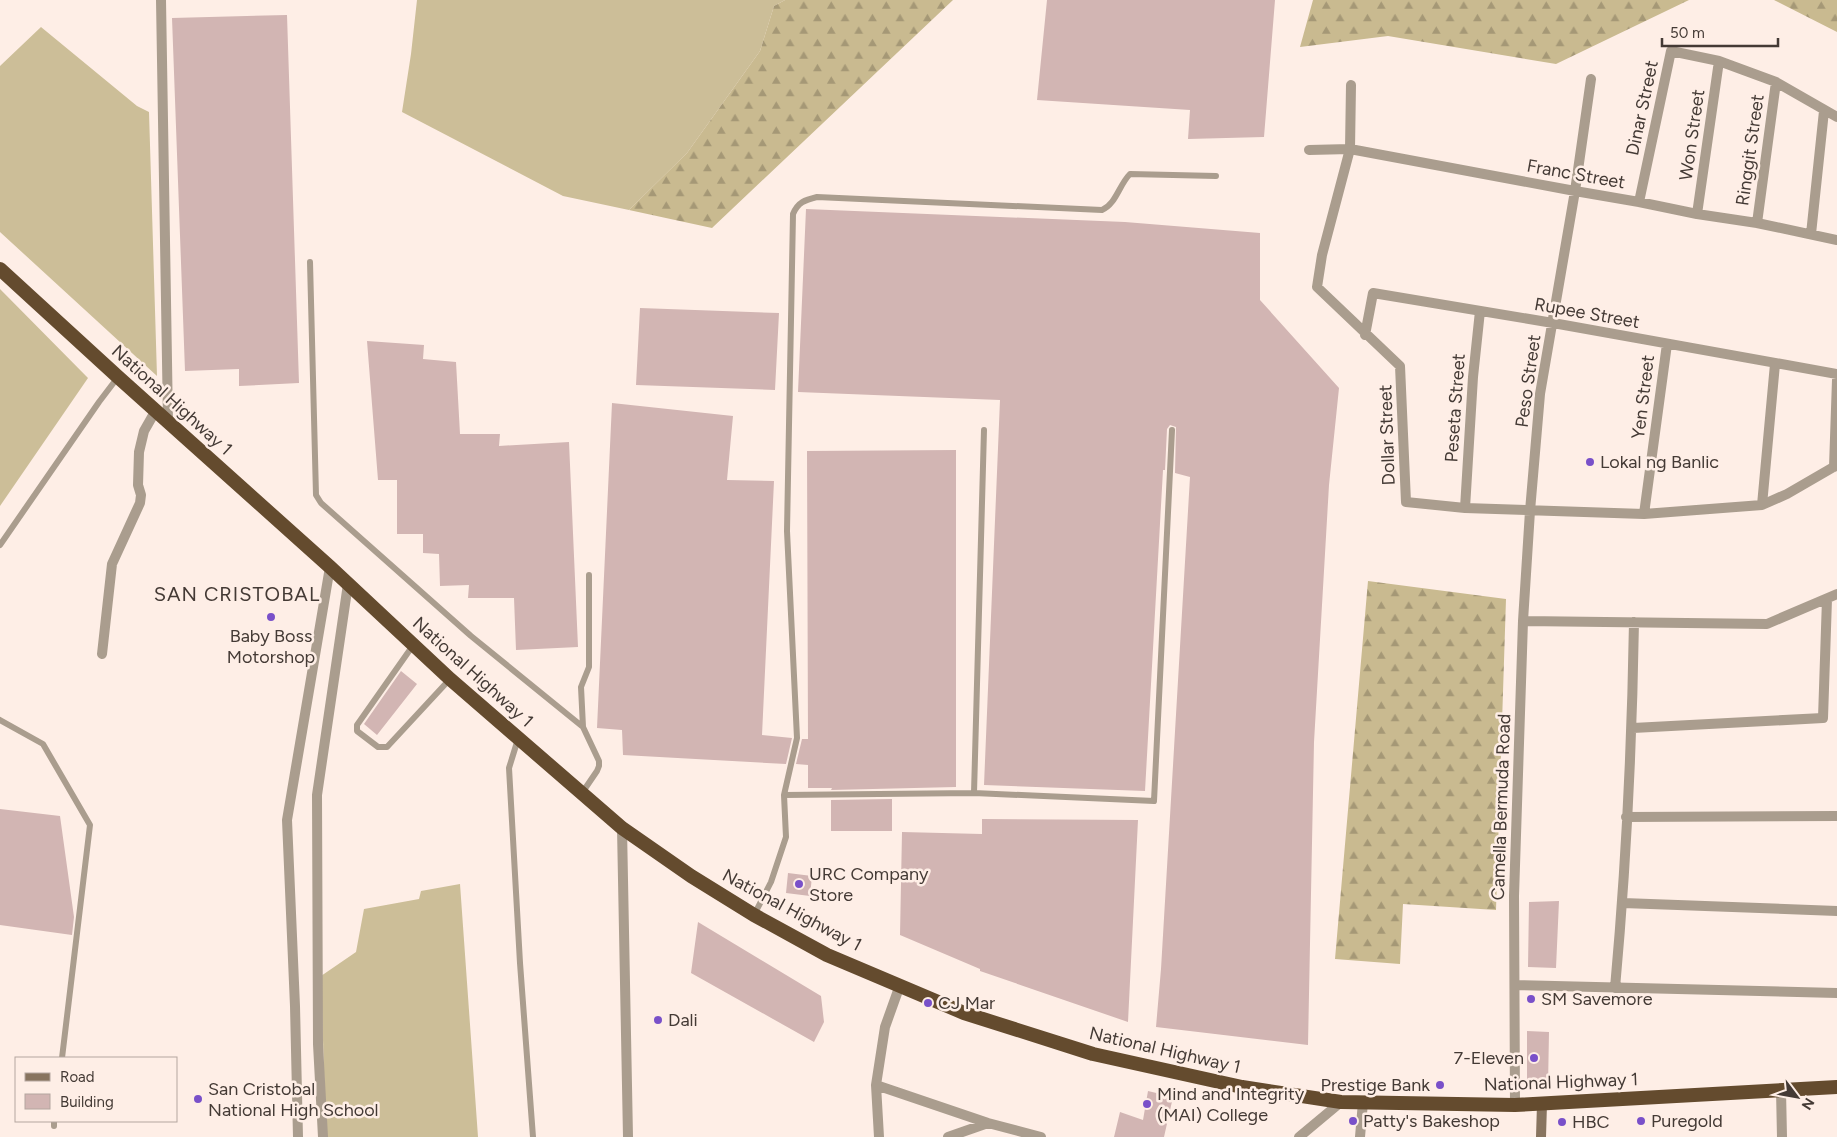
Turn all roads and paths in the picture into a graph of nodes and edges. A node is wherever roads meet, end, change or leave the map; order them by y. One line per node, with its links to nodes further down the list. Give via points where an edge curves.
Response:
1 (161, 0): 28 (street)
2 (1718, 61): 4 (street, Dinar Street); 12 (street, Dinar Street, via 1671,51); 13 (street, Won Street)
3 (1591, 78): 11 (street, Peso Street)
4 (1776, 82): 6 (street, Dinar Street); 14 (street, Ringgit Street)
5 (1351, 85): 8 (street, Dollar Street)
6 (1824, 111): 7 (street, Dinar Street); 15 (street)
7 (1837, 117)
8 (1350, 149): 9 (street, Franc Street); 11 (street, Franc Street); 21 (street, Dollar Street, via 1322,255 1317,287)
9 (1309, 150)
10 (1216, 176): 53 (lane, via 1130,174 1108,207 1102,210 817,197 797,206 793,214 787,531 797,738)
11 (1575, 192): 12 (street, Franc Street); 20 (street, Peso Street)
12 (1640, 202): 13 (street, Franc Street)
13 (1697, 214): 14 (street, Franc Street)
14 (1757, 223): 15 (street, Franc Street)
15 (1811, 234): 16 (street, Franc Street)
16 (1837, 240)
17 (310, 262): 48 (lane, via 316,495 471,636)
18 (0, 269): 25 (highway, National Highway 1)
19 (1480, 311): 20 (street, Rupee Street); 21 (street, Rupee Street, via 1373,293); 33 (street, Peseta Street)
20 (1554, 323): 22 (street, Rupee Street); 34 (street, Peso Street, via 1540,394)
21 (1365, 334): 33 (street, Dollar Street, via 1400,366 1406,502)
22 (1667, 344): 23 (street, Rupee Street); 35 (street, Yen Street)
23 (1775, 364): 24 (street, Rupee Street); 32 (street)
24 (1837, 374)
25 (118, 377): 27 (highway, National Highway 1); 36 (lane)
26 (1837, 380): 31 (street)
27 (156, 410): 28 (highway, National Highway 1); 45 (street, via 144,431 139,452 140,503 112,564)
28 (168, 421): 37 (highway, National Highway 1)
29 (984, 430): 51 (lane)
30 (1172, 430): 51 (lane, via 1154,801)
31 (1835, 466): 32 (street, Dollar Street)
32 (1762, 505): 35 (street, Dollar Street)
33 (1465, 508): 34 (street, Dollar Street)
34 (1530, 511): 35 (street, Dollar Street); 42 (street, Camella Bermuda Road)
35 (1644, 514)
36 (0, 545)
37 (330, 567): 39 (highway, National Highway 1); 73 (street, via 288,820)
38 (589, 575): 48 (lane, via 589,667 581,687)
39 (348, 584): 44 (highway, National Highway 1); 74 (street, via 317,795 318,1044)
40 (1837, 594): 41 (street)
41 (1827, 599): 43 (street, via 1767,624); 49 (street, via 1823,718)
42 (1523, 621): 43 (street); 61 (street, Camella Bermuda Road, via 1514,896)
43 (1634, 622): 49 (street)
44 (414, 644): 46 (highway, National Highway 1); 46 (lane, via 356,731 378,747 387,747)
45 (102, 654)
46 (450, 679): 50 (highway, National Highway 1)
47 (0, 720): 64 (lane, via 42,744 90,825)
48 (583, 727): 52 (lane, via 599,766)
49 (1633, 728): 55 (street)
50 (518, 738): 52 (highway, National Highway 1); 75 (lane, via 510,768)
51 (974, 793): 53 (lane)
52 (581, 794): 56 (highway, National Highway 1)
53 (784, 795): 59 (lane, via 786,837)
54 (1837, 816): 55 (street)
55 (1626, 817): 57 (street)
56 (622, 828): 59 (highway, National Highway 1); 76 (street)
57 (1622, 903): 58 (street); 62 (street)
58 (1837, 911)
59 (754, 915): 60 (highway, National Highway 1, via 827,954)
60 (900, 985): 65 (street, via 885,1027); 68 (highway, National Highway 1, via 964,1013 1093,1054 1242,1087)
61 (1515, 985): 62 (street); 71 (street, Camella Bermuda Road)
62 (1615, 988): 63 (street)
63 (1837, 993)
64 (62, 1057)
65 (876, 1085): 72 (street); 77 (street)
66 (1837, 1087): 67 (highway, National Highway 1)
67 (1781, 1090): 70 (highway, National Highway 1); 83 (street)
68 (1341, 1102): 69 (highway, National Highway 1); 80 (street)
69 (1363, 1102): 71 (highway, National Highway 1); 81 (street)
70 (1542, 1104): 71 (highway, National Highway 1); 82 (main road)
71 (1515, 1105)
72 (988, 1122): 78 (street); 79 (street)
73 (298, 1137)
74 (323, 1137)
75 (533, 1137)
76 (628, 1137)
77 (879, 1137)
78 (948, 1137)
79 (1041, 1137)
80 (1299, 1137)
81 (1360, 1137)
82 (1541, 1137)
83 (1782, 1137)

